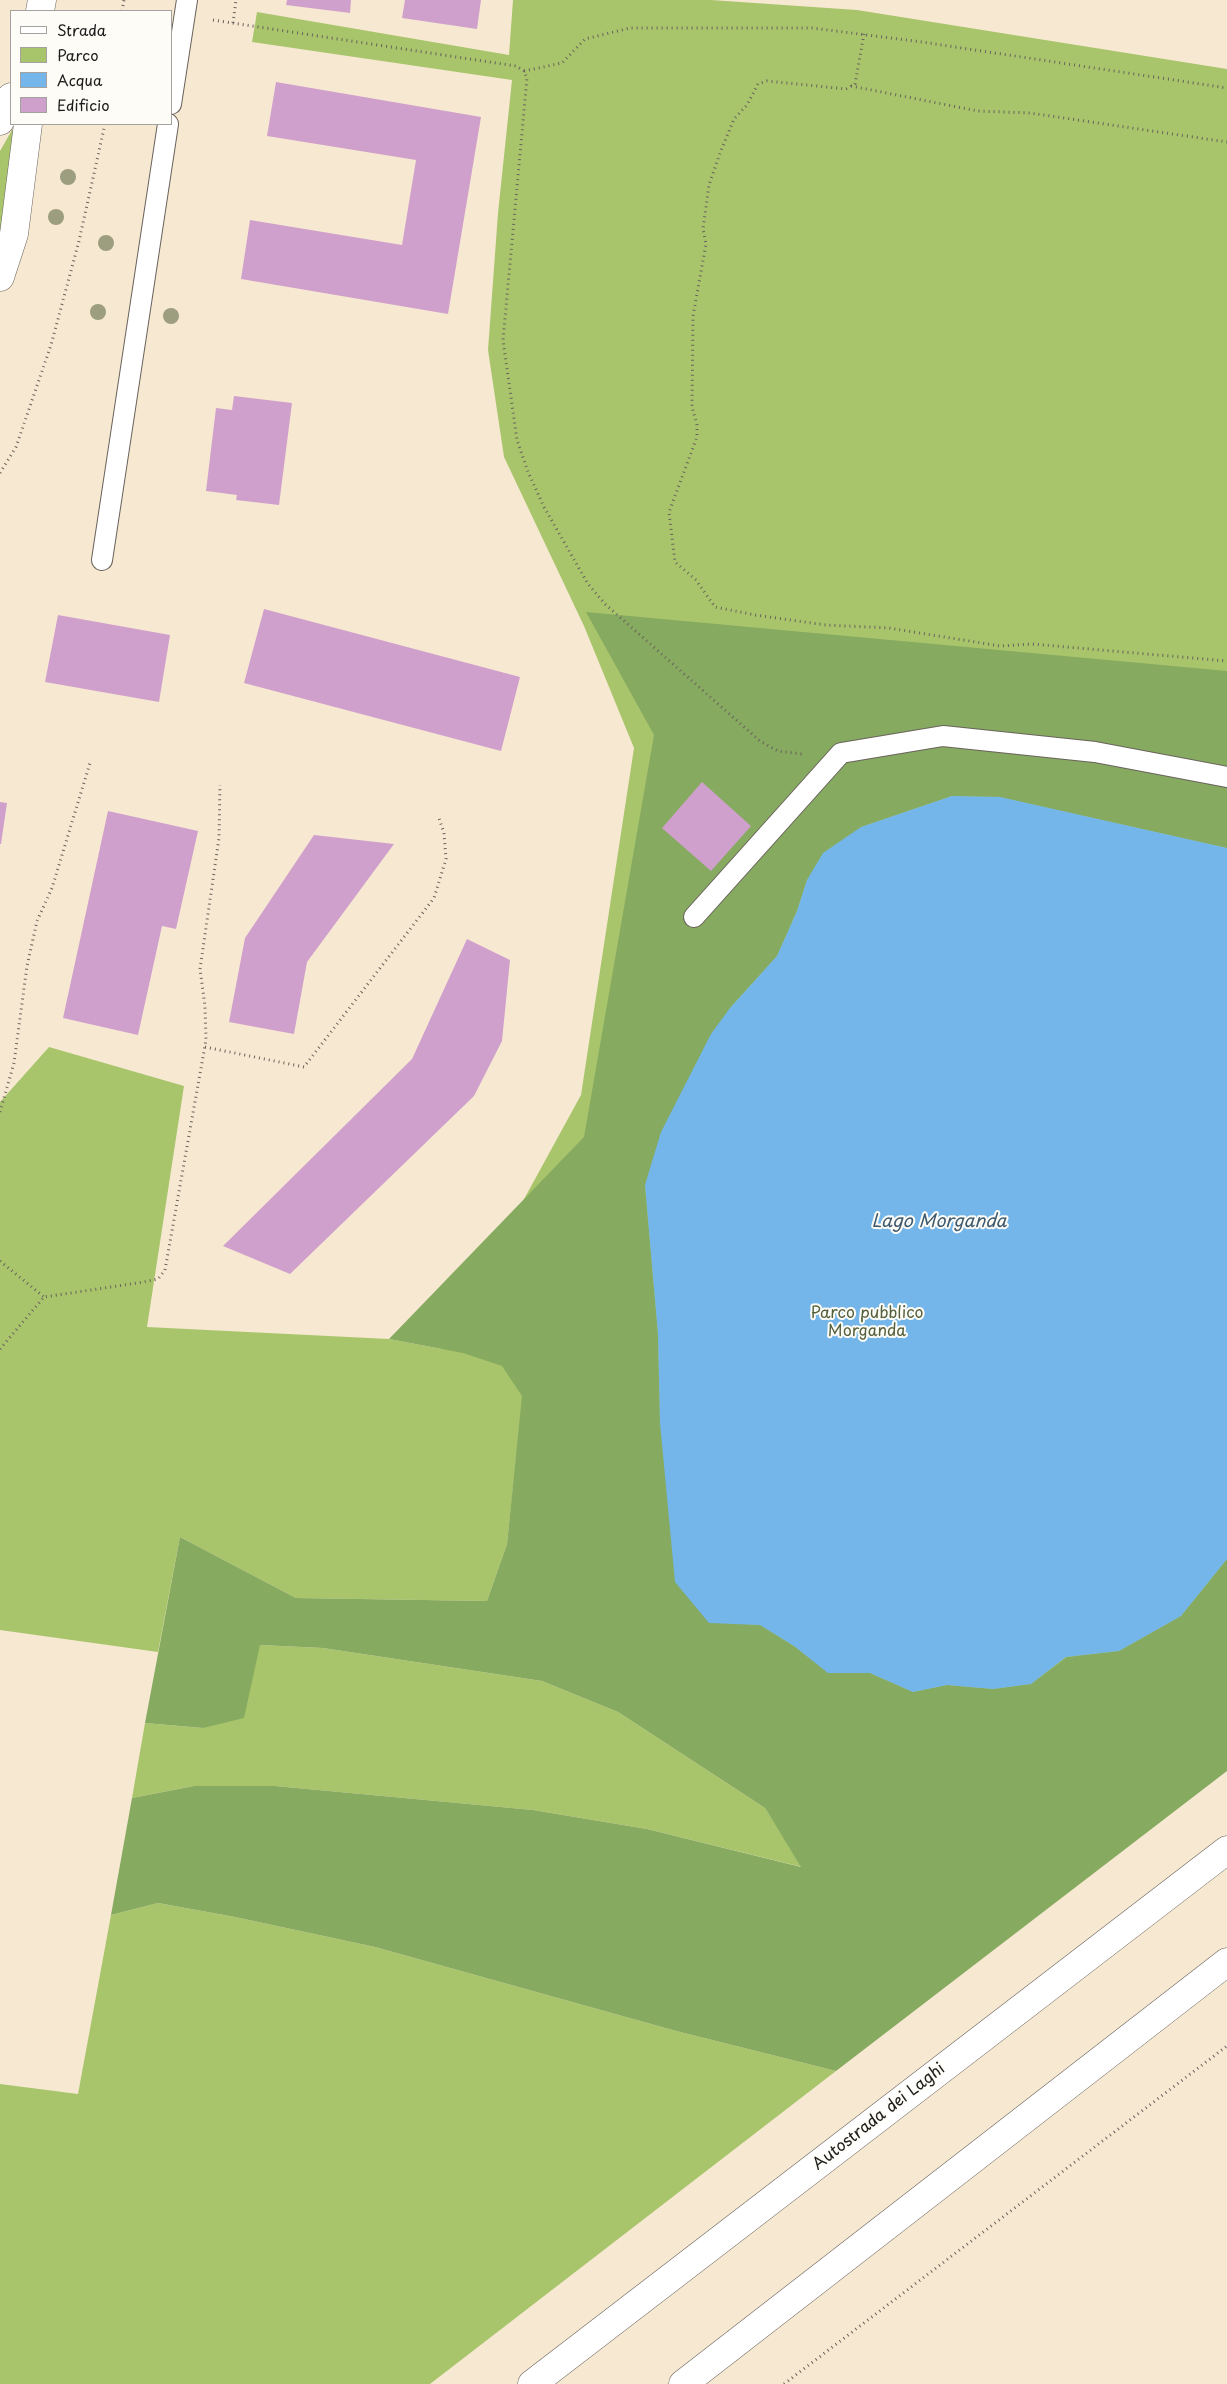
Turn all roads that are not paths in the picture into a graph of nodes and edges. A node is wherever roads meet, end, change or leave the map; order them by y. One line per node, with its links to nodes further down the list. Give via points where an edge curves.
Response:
1 (186, 8): 2 (lane)
2 (172, 98)
3 (10, 99): 4 (main road)
4 (0, 121)
5 (28, 125): 7 (main road, via 14,234)
6 (168, 125): 8 (lane)
7 (0, 277)
8 (102, 560)
9 (1227, 777): 10 (lane, via 1095,752 944,736 841,753)
10 (694, 917)
11 (1227, 1850): 13 (main road, Autostrada dei Laghi)
12 (1227, 1962): 14 (main road)
13 (532, 2384)
14 (682, 2384)

